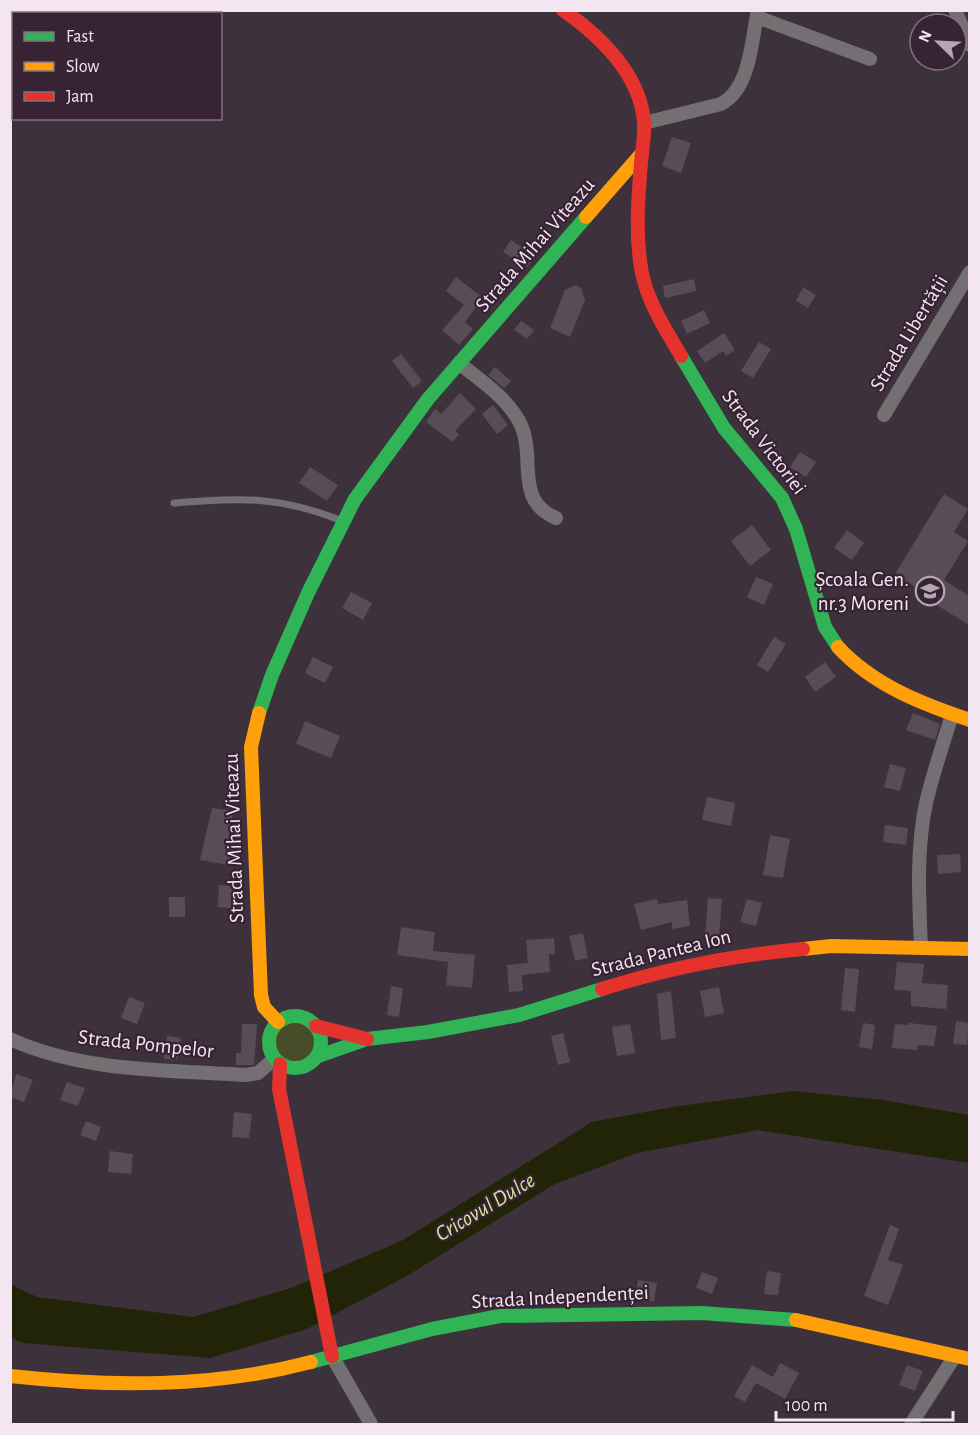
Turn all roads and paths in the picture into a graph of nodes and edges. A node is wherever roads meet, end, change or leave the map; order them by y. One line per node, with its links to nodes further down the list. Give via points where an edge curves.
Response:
1 (563, 10): 6 (street, Strada Victoriei, via 589,31 623,69 642,105)
2 (955, 10): 4 (street)
3 (758, 14): 5 (street); 6 (street, via 739,92 721,104)
4 (969, 45)
5 (870, 60)
6 (644, 123): 7 (street, Strada Victoriei)
7 (642, 153): 9 (street, Strada Mihai Viteazu); 14 (street, Strada Victoriei, via 639,248 650,299 704,399 780,494 792,515 826,630 837,647 861,669)
8 (969, 272): 10 (street, Strada Libertății)
9 (459, 363): 12 (street, via 507,403 520,423 527,445 532,500 541,512); 13 (street, Strada Mihai Viteazu, via 428,399)
10 (884, 415)
11 (174, 503): 13 (lane, via 266,500 307,507)
12 (556, 518)
13 (342, 521): 18 (street, Strada Mihai Viteazu, via 272,675 251,747 259,981 264,1007)
14 (952, 715): 15 (street, Strada Victoriei); 16 (street, via 926,804 921,837)
15 (969, 720)
16 (921, 947): 17 (street, Strada Pantea Ion); 21 (street, Strada Pantea Ion, via 831,946 742,954 635,978 508,1017)
17 (969, 950)
18 (278, 1022): 19 (street, via 293,1016); 23 (street, via 268,1044)
19 (316, 1026): 21 (street, Strada Pantea Ion); 22 (street, via 321,1042)
20 (10, 1039): 23 (street, Strada Pompelor, via 59,1055 159,1069 245,1075 258,1073)
21 (367, 1039): 22 (street, Strada Pantea Ion)
22 (316, 1057): 23 (street, via 296,1069)
23 (277, 1061): 24 (street, via 279,1089)
24 (332, 1356): 25 (street, Strada Independenței, via 489,1318 723,1313 798,1320); 27 (street, Strada Independenței, via 272,1371 192,1383 68,1383); 28 (street)
25 (955, 1356): 26 (street, Strada Independenței); 29 (street)
26 (969, 1359)
27 (10, 1376)
28 (371, 1425)
29 (911, 1425)

